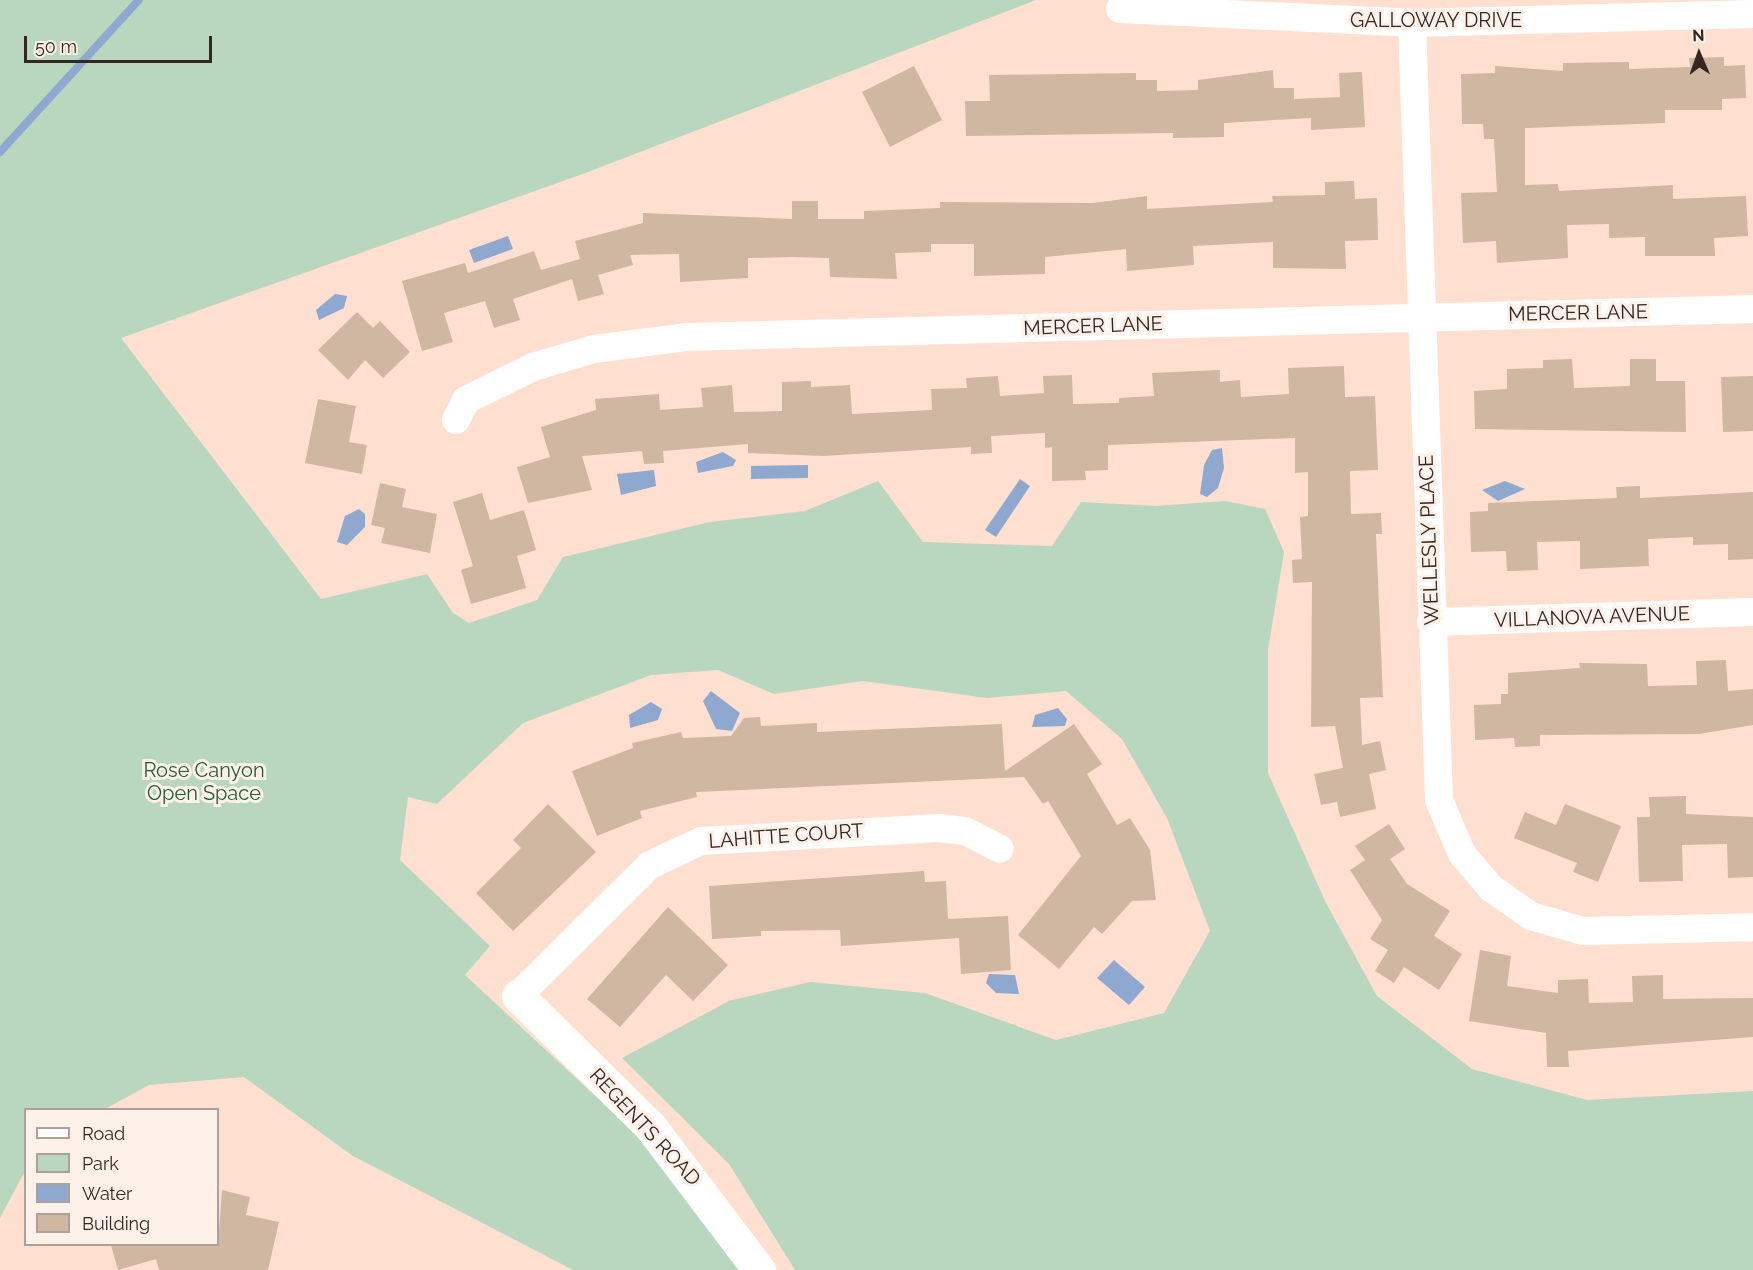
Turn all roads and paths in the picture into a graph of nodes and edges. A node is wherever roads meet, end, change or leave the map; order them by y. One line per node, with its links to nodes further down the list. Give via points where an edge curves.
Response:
1 (1120, 9): 3 (street, GALLOWAY DRIVE)
2 (1753, 14): 3 (street, GALLOWAY DRIVE)
3 (1412, 23): 5 (street, WELLESLY PLACE)
4 (1753, 309): 5 (street, MERCER LANE)
5 (1422, 317): 6 (street, MERCER LANE, via 686,337 594,350 533,367 466,400); 8 (street, WELLESLY PLACE)
6 (456, 420)
7 (1753, 612): 8 (street, VILLANOVA AVENUE)
8 (1431, 622): 10 (street, WELLESLY PLACE, via 1439,800 1462,854 1491,888 1532,916 1583,931)
9 (1000, 849): 11 (street, LAHITTE COURT, via 965,831 940,828 701,841 644,871)
10 (1753, 927)
11 (518, 996): 12 (street, REGENTS ROAD, via 650,1126)
12 (759, 1270)

